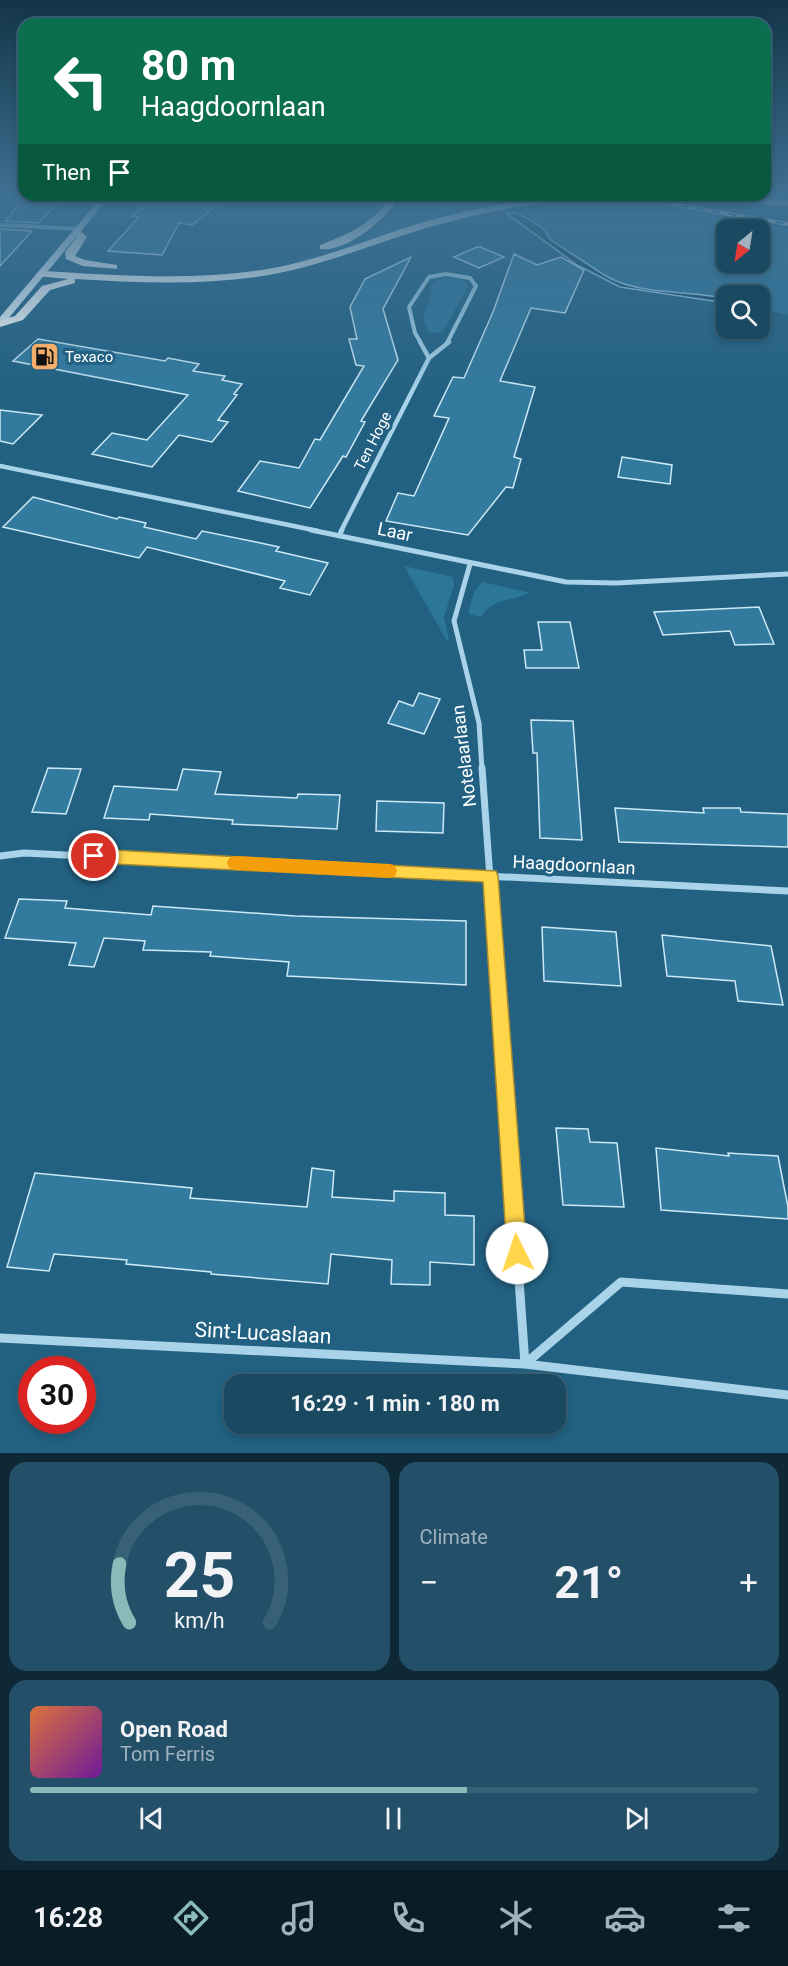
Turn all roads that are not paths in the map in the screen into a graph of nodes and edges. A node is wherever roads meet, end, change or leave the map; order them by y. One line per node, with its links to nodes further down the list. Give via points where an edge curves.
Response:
1 (51, 263): 5 (main road)
2 (92, 263): 6 (highway)
3 (256, 263): 6 (highway, via 227,268)
4 (308, 263): 7 (highway, via 275,271 203,278)
5 (44, 271): 6 (highway); 7 (highway); 8 (main road)
6 (145, 271)
7 (102, 278): 8 (highway, via 51,286 19,318)
8 (0, 324)
9 (429, 358): 9 (street, Ten Hoge, via 449,342 476,286 470,278 446,273 429,277 410,307 415,333); 11 (street, Ten Hoge)
10 (0, 466): 11 (street, Laar)
11 (339, 536): 12 (street, Laar)
12 (470, 564): 13 (street, Laar, via 566,582 616,584); 15 (street, Notelaarlaan, via 454,621 479,723)
13 (788, 574)
14 (0, 856): 15 (street, Haagdoornlaan, via 24,853)
15 (490, 876): 16 (street, Haagdoornlaan); 19 (street, Notelaarlaan)
16 (788, 891)
17 (788, 1294): 19 (street, via 621,1282)
18 (0, 1338): 19 (street, Sint-Lucaslaan)
19 (525, 1364): 20 (street, Sint-Lucaslaan)
20 (788, 1395)

